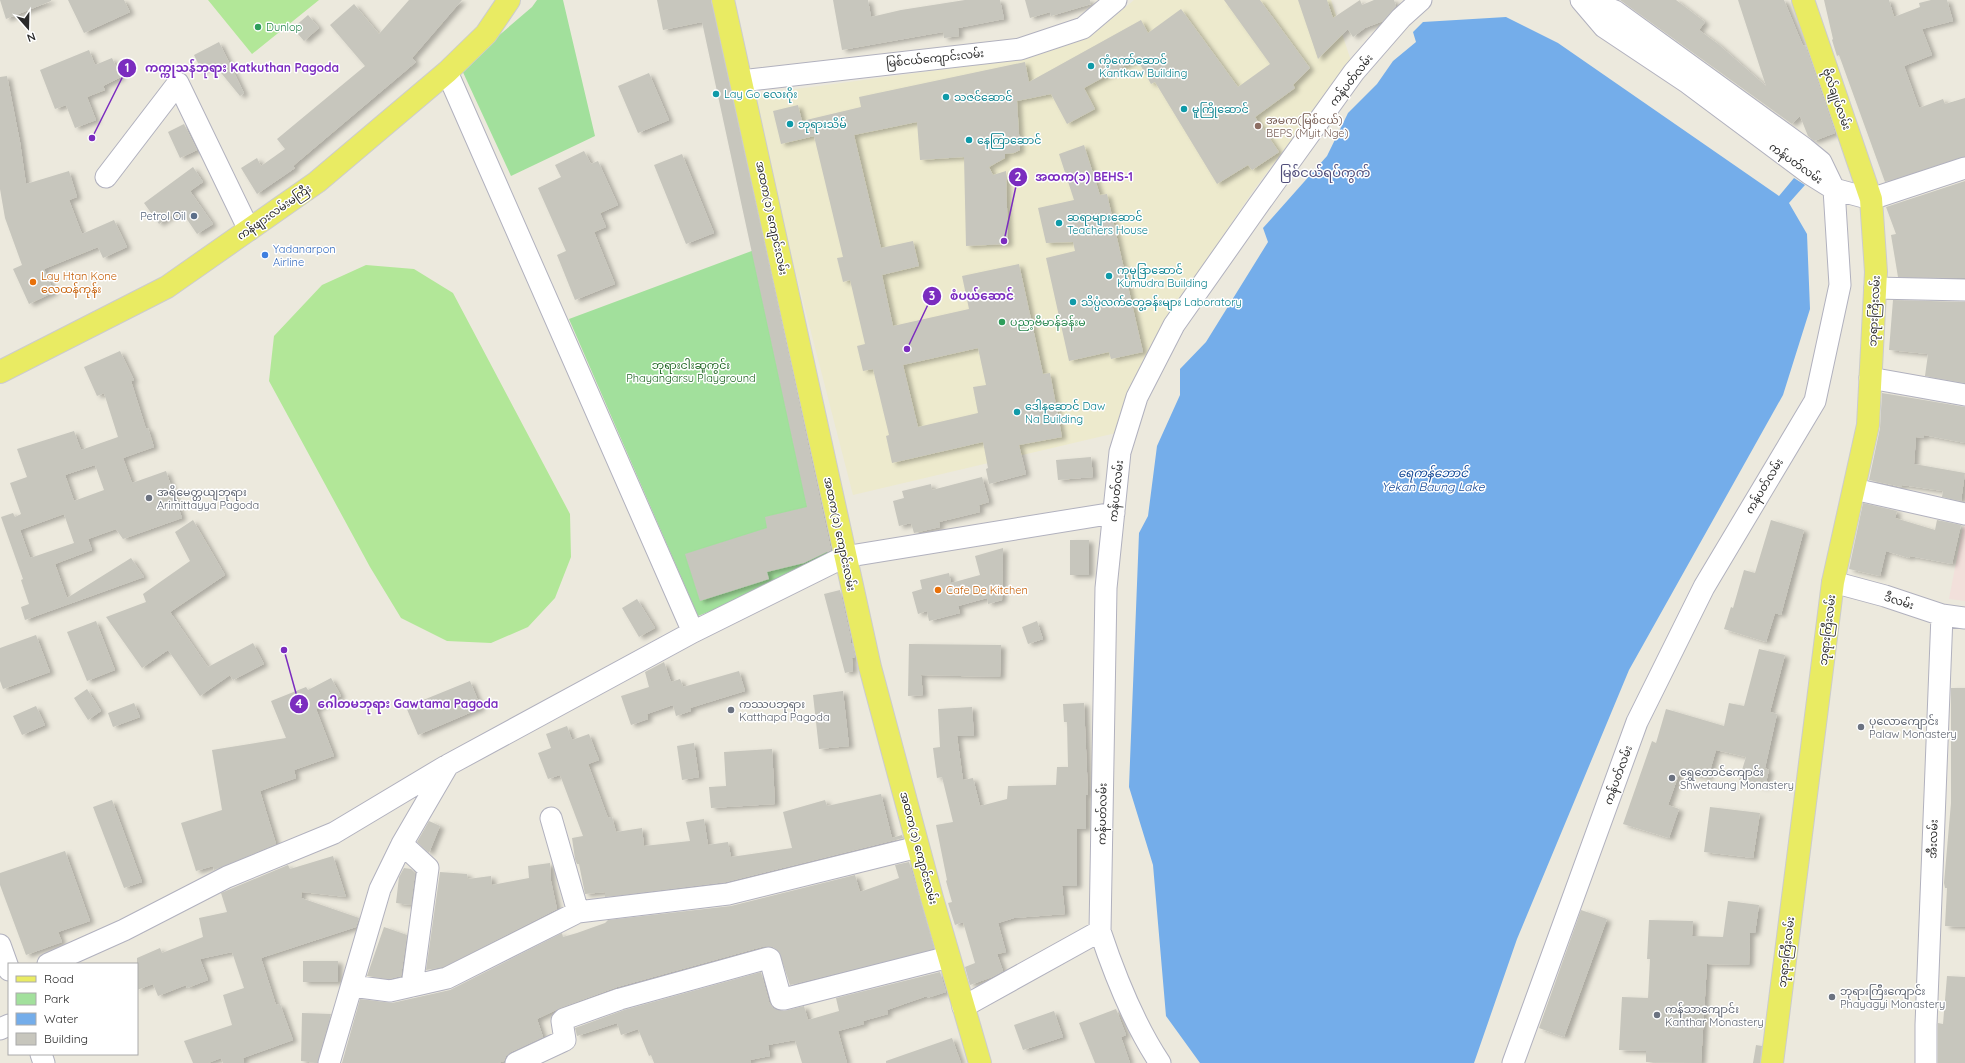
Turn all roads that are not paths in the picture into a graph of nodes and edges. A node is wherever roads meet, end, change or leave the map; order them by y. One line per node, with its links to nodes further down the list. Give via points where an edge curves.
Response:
1 (509, 0): 8 (main road, ကန်ဖျားလမ်းမကြီး, via 486,34)
2 (723, 0): 9 (main road, အထက(၁) ကျောင်းလမ်း)
3 (1116, 0): 9 (street, မြစ်ငယ်ကျောင်းလမ်း, via 1083,28 1020,49)
4 (1421, 0): 21 (street, ကန်ပတ်လမ်း, via 1401,18 1354,72 1174,325 1137,397 1120,452)
5 (1581, 0): 12 (street, ကန်ပတ်လမ်း, via 1604,27 1688,83)
6 (1586, 0): 12 (street, via 1615,11 1804,148 1822,162)
7 (1803, 0): 13 (main road, ဗိုလ်ချုပ်လမ်း)
8 (446, 72): 14 (main road, ကန်ဖျားလမ်းမကြီး, via 317,182); 27 (street)
9 (741, 81): 23 (main road, အထက(၁) ကျောင်းလမ်း)
10 (1965, 168): 13 (street)
11 (106, 177): 14 (street, via 178,83)
12 (1834, 189): 13 (street); 45 (street, ကန်ပတ်လမ်း, via 1840,285 1815,401 1704,587 1637,722)
13 (1871, 199): 15 (main road, ဘုရားကြီးလမ်း)
14 (249, 230): 17 (main road, ကန်ဖျားလမ်းမကြီး, via 167,287)
15 (1875, 288): 16 (street); 18 (main road, ဘုရားကြီးလမ်း)
16 (1965, 290)
17 (0, 372)
18 (1870, 378): 19 (street); 20 (main road, ဘုရားကြီးလမ်း, via 1868,425)
19 (1965, 395)
20 (1854, 489): 22 (street); 24 (main road, ဘုရားကြီးလမ်း)
21 (1114, 513): 23 (street); 33 (street, ကန်ပတ်လမ်း, via 1106,588)
22 (1965, 514)
23 (844, 557): 27 (street); 31 (main road, အထက(၁) ကျောင်းလမ်း)
24 (1833, 582): 25 (street, ဒီလမ်း); 46 (main road, ဘုရားကြီးလမ်း)
25 (1942, 615): 26 (street, ဒီလမ်း); 47 (street, အီးလမ်း)
26 (1965, 618)
27 (693, 632): 28 (street)
28 (448, 765): 30 (street); 36 (street, via 334,833 227,877 124,930)
29 (551, 818): 32 (street)
30 (402, 844): 38 (street, via 380,888); 39 (street, via 428,868)
31 (918, 848): 32 (street, via 728,894); 35 (main road, အထက(၁) ကျောင်းလမ်း)
32 (578, 912): 39 (street, via 447,978)
33 (1100, 931): 40 (street); 44 (street, ကန်ပတ်လမ်း, via 1109,960 1147,1044)
34 (0, 945): 37 (street)
35 (949, 957): 40 (main road, အထက(၁) ကျောင်းလမ်း); 42 (street, via 784,999 781,999 768,958 620,999 564,1019 562,1021 565,1040)
36 (50, 963)
37 (8, 967)
38 (352, 986): 39 (street, via 390,991); 41 (street)
39 (412, 986)
40 (963, 1007): 43 (main road, အထက(၁) ကျောင်းလမ်း)
41 (329, 1063)
42 (516, 1063)
43 (980, 1063)
44 (1160, 1063)
45 (1512, 1063)
46 (1772, 1063)
47 (1926, 1063)

